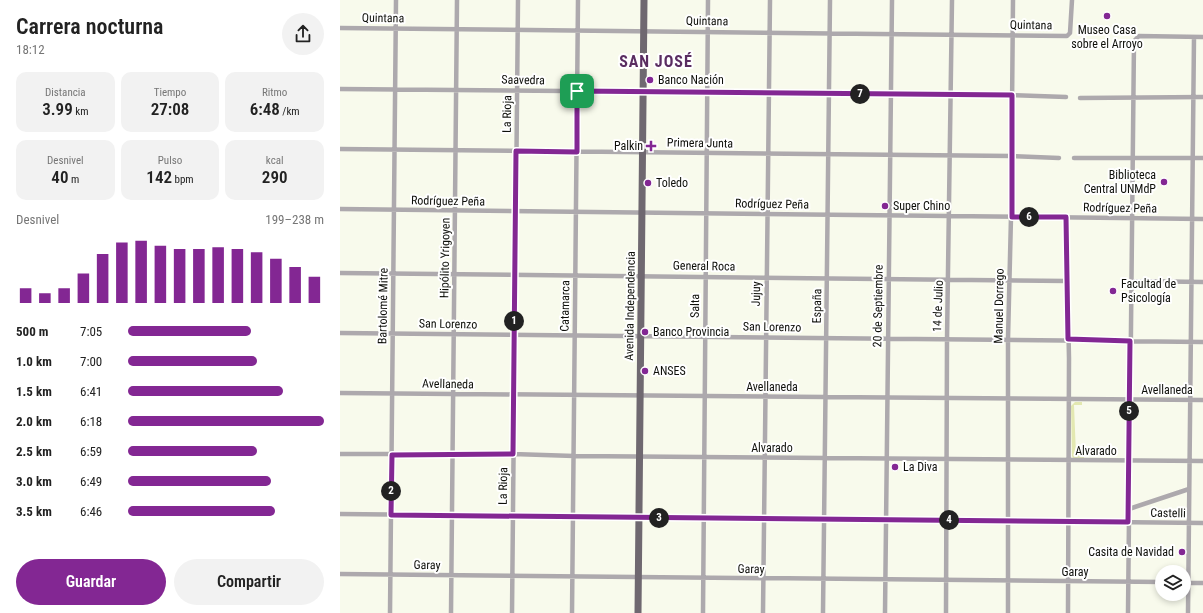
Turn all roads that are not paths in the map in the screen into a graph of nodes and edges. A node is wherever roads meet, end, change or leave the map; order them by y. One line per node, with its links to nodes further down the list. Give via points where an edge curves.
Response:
1 (396, 0): 14 (street, Bartolomé Mitre)
2 (457, 0): 15 (street, Hipólito Yrigoyen)
3 (518, 0): 16 (street, La Rioja)
4 (578, 0): 17 (street, Catamarca)
5 (644, 0): 18 (main road, Avenida Independencia)
6 (708, 0): 19 (street, Salta)
7 (770, 0): 20 (street, Jujuy)
8 (830, 0): 21 (street, España)
9 (892, 0): 22 (street, 20 de Septiembre)
10 (952, 0): 23 (street, 14 de Julio)
11 (1013, 0): 24 (street, Manuel Dorrego)
12 (1072, 0): 24 (street, Quintana, via 1070,34)
13 (340, 28): 14 (street, Quintana)
14 (396, 28): 15 (street, Quintana); 28 (street, Bartolomé Mitre)
15 (457, 29): 16 (street, Quintana); 29 (street, Hipólito Yrigoyen)
16 (518, 30): 17 (street, Quintana); 30 (street, La Rioja)
17 (578, 30): 18 (street, Quintana); 31 (street, Catamarca)
18 (644, 31): 19 (street, Quintana); 32 (main road, Avenida Independencia)
19 (708, 32): 20 (street, Quintana); 33 (street, Salta)
20 (769, 32): 21 (street, Quintana); 34 (street, Jujuy)
21 (830, 33): 22 (street, Quintana); 35 (street, España)
22 (891, 34): 23 (street, Quintana); 36 (street, 20 de Septiembre)
23 (951, 34): 24 (street, Quintana); 37 (street, 14 de Julio)
24 (1013, 35): 38 (street, Manuel Dorrego)
25 (1194, 37): 26 (street); 39 (street); 43 (street, via 1136,38)
26 (1203, 37)
27 (340, 89): 28 (street, Saavedra)
28 (396, 89): 29 (street, Saavedra); 45 (street, Bartolomé Mitre)
29 (456, 89): 30 (street, Saavedra); 46 (street, Hipólito Yrigoyen)
30 (517, 90): 31 (street, Saavedra); 47 (street, La Rioja)
31 (577, 91): 32 (street, Saavedra); 48 (street, Catamarca)
32 (644, 92): 33 (street, Saavedra); 49 (main road, Avenida Independencia)
33 (708, 92): 34 (street, Saavedra); 50 (street, Salta)
34 (769, 93): 35 (street, Saavedra); 51 (street, Jujuy)
35 (829, 93): 36 (street, Saavedra); 52 (street, España)
36 (890, 94): 37 (street, Saavedra); 53 (street, 20 de Septiembre)
37 (951, 94): 38 (street, Saavedra); 54 (street, 14 de Julio)
38 (1012, 95): 41 (street, Saavedra); 55 (street, Manuel Dorrego)
39 (1193, 97): 40 (street); 43 (street); 59 (street)
40 (1203, 97)
41 (1066, 98)
42 (1080, 98): 43 (street)
43 (1134, 98): 58 (street)
44 (340, 150): 45 (street, Primera Junta)
45 (395, 150): 46 (street, Primera Junta); 62 (street, Bartolomé Mitre)
46 (456, 151): 47 (street, Primera Junta); 63 (street, Hipólito Yrigoyen)
47 (516, 151): 48 (street, Primera Junta); 64 (street, La Rioja)
48 (577, 152): 49 (street, Primera Junta); 65 (street, Catamarca)
49 (643, 152): 50 (street, Primera Junta); 66 (main road, Avenida Independencia)
50 (707, 153): 51 (street, Primera Junta); 67 (street, Salta)
51 (768, 154): 52 (street, Primera Junta); 68 (street, Jujuy)
52 (828, 154): 53 (street, Primera Junta); 69 (street, España)
53 (890, 155): 54 (street, Primera Junta); 70 (street, 20 de Septiembre)
54 (950, 156): 55 (street, Primera Junta); 71 (street, 14 de Julio)
55 (1012, 156): 56 (street, Primera Junta); 72 (street, Manuel Dorrego)
56 (1059, 158)
57 (1074, 158): 58 (street)
58 (1133, 158): 59 (street); 74 (street)
59 (1192, 158): 60 (street); 75 (street)
60 (1203, 158)
61 (340, 209): 62 (street, Rodríguez Peña)
62 (394, 210): 63 (street, Rodríguez Peña); 78 (street, Bartolomé Mitre)
63 (455, 210): 64 (street, Rodríguez Peña); 79 (street, Hipólito Yrigoyen)
64 (516, 212): 65 (street, Rodríguez Peña); 80 (street, La Rioja)
65 (576, 212): 66 (street, Rodríguez Peña); 81 (street, Catamarca)
66 (642, 213): 67 (street, Rodríguez Peña); 82 (main road, Avenida Independencia)
67 (706, 214): 68 (street, Rodríguez Peña); 83 (street, Salta)
68 (767, 214): 69 (street, Rodríguez Peña); 84 (street, Jujuy)
69 (828, 215): 70 (street, Rodríguez Peña); 85 (street, España)
70 (889, 215): 71 (street, Rodríguez Peña); 86 (street, 20 de Septiembre)
71 (950, 216): 72 (street, Rodríguez Peña); 87 (street, 14 de Julio)
72 (1012, 217): 73 (street, Rodríguez Peña); 88 (street, Manuel Dorrego)
73 (1066, 217): 74 (street, Rodríguez Peña); 89 (street)
74 (1133, 218): 75 (street, Rodríguez Peña); 90 (street)
75 (1192, 219): 76 (street, Rodríguez Peña); 91 (street)
76 (1203, 219)
77 (340, 273): 78 (street, General Roca)
78 (394, 274): 79 (street, General Roca); 94 (street, Bartolomé Mitre)
79 (454, 274): 80 (street, General Roca); 95 (street, Hipólito Yrigoyen)
80 (515, 274): 81 (street, General Roca); 96 (street, La Rioja)
81 (575, 275): 82 (street, General Roca); 97 (street, Catamarca)
82 (642, 276): 83 (street, General Roca); 98 (main road, Avenida Independencia)
83 (706, 276): 84 (street, General Roca); 99 (street, Salta)
84 (767, 277): 85 (street, General Roca); 100 (street, Jujuy)
85 (827, 278): 86 (street, General Roca); 101 (street, España)
86 (888, 279): 87 (street, General Roca); 102 (street, 20 de Septiembre)
87 (949, 279): 88 (street, General Roca); 103 (street, 14 de Julio)
88 (1009, 280): 89 (street, General Roca); 104 (street, Manuel Dorrego)
89 (1067, 281): 105 (street)
90 (1132, 281): 91 (street); 106 (street)
91 (1191, 282): 92 (street); 107 (street)
92 (1203, 282)
93 (340, 333): 94 (street, San Lorenzo)
94 (393, 333): 95 (street, San Lorenzo); 110 (street, Bartolomé Mitre)
95 (454, 334): 96 (street, San Lorenzo); 111 (street, Hipólito Yrigoyen)
96 (514, 334): 97 (street, San Lorenzo); 112 (street, La Rioja)
97 (575, 335): 98 (street, San Lorenzo); 113 (street, Catamarca)
98 (641, 335): 99 (street, San Lorenzo); 114 (main road, Avenida Independencia)
99 (705, 336): 100 (street, San Lorenzo); 115 (street, Salta)
100 (766, 337): 101 (street, San Lorenzo); 116 (street, Jujuy)
101 (826, 338): 102 (street, San Lorenzo); 117 (street, España)
102 (887, 338): 103 (street, San Lorenzo); 118 (street, 20 de Septiembre)
103 (947, 338): 104 (street, San Lorenzo); 119 (street, 14 de Julio)
104 (1008, 339): 105 (street, San Lorenzo); 120 (street, Manuel Dorrego)
105 (1068, 339): 106 (street, San Lorenzo); 121 (street)
106 (1130, 341): 107 (street, San Lorenzo); 122 (street)
107 (1190, 342): 108 (street, San Lorenzo); 123 (street)
108 (1203, 342)
109 (340, 393): 110 (street, Avellaneda)
110 (392, 393): 111 (street, Avellaneda); 127 (street, Bartolomé Mitre)
111 (453, 394): 112 (street, Avellaneda); 128 (street, Hipólito Yrigoyen)
112 (514, 394): 113 (street, Avellaneda); 126 (street, La Rioja)
113 (574, 395): 114 (street, Avellaneda); 129 (street, Catamarca)
114 (640, 396): 115 (street, Avellaneda); 130 (main road, Avenida Independencia)
115 (705, 396): 116 (street, Avellaneda); 131 (street, Salta)
116 (765, 397): 117 (street, Avellaneda); 132 (street, Jujuy)
117 (826, 397): 118 (street, Avellaneda); 133 (street, España)
118 (886, 398): 119 (street, Avellaneda); 134 (street, 20 de Septiembre)
119 (948, 398): 120 (street, Avellaneda); 135 (street, 14 de Julio)
120 (1009, 399): 121 (street, Avellaneda); 136 (street, Manuel Dorrego)
121 (1069, 400): 122 (street, Avellaneda); 137 (street)
122 (1130, 400): 123 (street, Avellaneda); 138 (street)
123 (1190, 400): 124 (street, Avellaneda); 139 (street)
124 (1203, 400)
125 (340, 454): 127 (street, Alvarado)
126 (513, 454): 128 (street, Alvarado); 129 (street, Alvarado); 146 (street, La Rioja)
127 (392, 455): 128 (street, Alvarado); 144 (street, Bartolomé Mitre)
128 (453, 455): 145 (street, Hipólito Yrigoyen)
129 (574, 456): 130 (street, Alvarado); 147 (street, Catamarca)
130 (640, 457): 131 (street, Alvarado); 148 (main road, Avenida Independencia)
131 (704, 457): 132 (street, Alvarado); 149 (street, Salta)
132 (765, 458): 133 (street, Alvarado); 150 (street, Jujuy)
133 (825, 458): 134 (street, Alvarado); 151 (street, España)
134 (886, 459): 135 (street, Alvarado); 152 (street, 20 de Septiembre)
135 (947, 459): 136 (street, Alvarado); 153 (street, 14 de Julio)
136 (1008, 460): 137 (street, Alvarado); 154 (street, Manuel Dorrego)
137 (1068, 461): 138 (street, Alvarado); 155 (street)
138 (1129, 461): 139 (street, Alvarado); 142 (street)
139 (1189, 461): 140 (street, Alvarado); 141 (street)
140 (1203, 462)
141 (1189, 489): 142 (street); 157 (street)
142 (1129, 509): 156 (street)
143 (340, 514): 144 (street, Castelli)
144 (391, 515): 145 (street, Castelli); 161 (street, Bartolomé Mitre)
145 (452, 516): 146 (street, Castelli); 162 (street, Hipólito Yrigoyen)
146 (512, 516): 147 (street, Castelli); 163 (street, La Rioja)
147 (573, 517): 148 (street, Castelli); 164 (street, Catamarca)
148 (639, 517): 149 (street, Castelli); 165 (main road, Avenida Independencia)
149 (703, 518): 150 (street, Castelli); 166 (street, Salta)
150 (764, 519): 151 (street, Castelli); 167 (street, Jujuy)
151 (824, 519): 152 (street, Castelli); 168 (street, España)
152 (885, 520): 153 (street, Castelli); 169 (street, 20 de Septiembre)
153 (946, 520): 154 (street, Castelli); 170 (street, 14 de Julio)
154 (1008, 521): 155 (street, Castelli); 171 (street, Manuel Dorrego)
155 (1069, 521): 156 (street, Castelli); 172 (street)
156 (1128, 522): 157 (street, Castelli); 173 (street)
157 (1188, 523): 158 (street, Castelli); 159 (street)
158 (1203, 523)
159 (1187, 565)
160 (340, 574): 161 (street, Garay)
161 (391, 575): 162 (street, Garay); 178 (street, Bartolomé Mitre)
162 (452, 576): 163 (street, Garay); 179 (street, Hipólito Yrigoyen)
163 (512, 576): 164 (street, Garay); 180 (street, La Rioja)
164 (572, 577): 165 (street, Garay); 181 (street, Catamarca)
165 (638, 578): 166 (street, Garay); 182 (main road, Avenida Independencia)
166 (703, 578): 167 (street, Garay); 183 (street, Salta)
167 (763, 579): 168 (street, Garay); 184 (street, Jujuy)
168 (824, 580): 169 (street, Garay); 185 (street, España)
169 (885, 581): 170 (street, Garay); 186 (street, 20 de Septiembre)
170 (946, 581): 171 (street, Garay); 187 (street, 14 de Julio)
171 (1008, 582): 172 (street, Garay); 188 (street, Manuel Dorrego)
172 (1068, 582): 173 (street, Garay); 189 (street)
173 (1128, 582): 174 (street, Garay); 190 (street)
174 (1155, 582)
175 (1191, 583): 176 (street)
176 (1203, 583)
177 (1187, 601): 191 (street)
178 (390, 613)
179 (451, 613)
180 (512, 613)
181 (572, 613)
182 (638, 613)
183 (702, 613)
184 (763, 613)
185 (823, 613)
186 (884, 613)
187 (946, 613)
188 (1008, 613)
189 (1068, 613)
190 (1128, 613)
191 (1188, 613)

